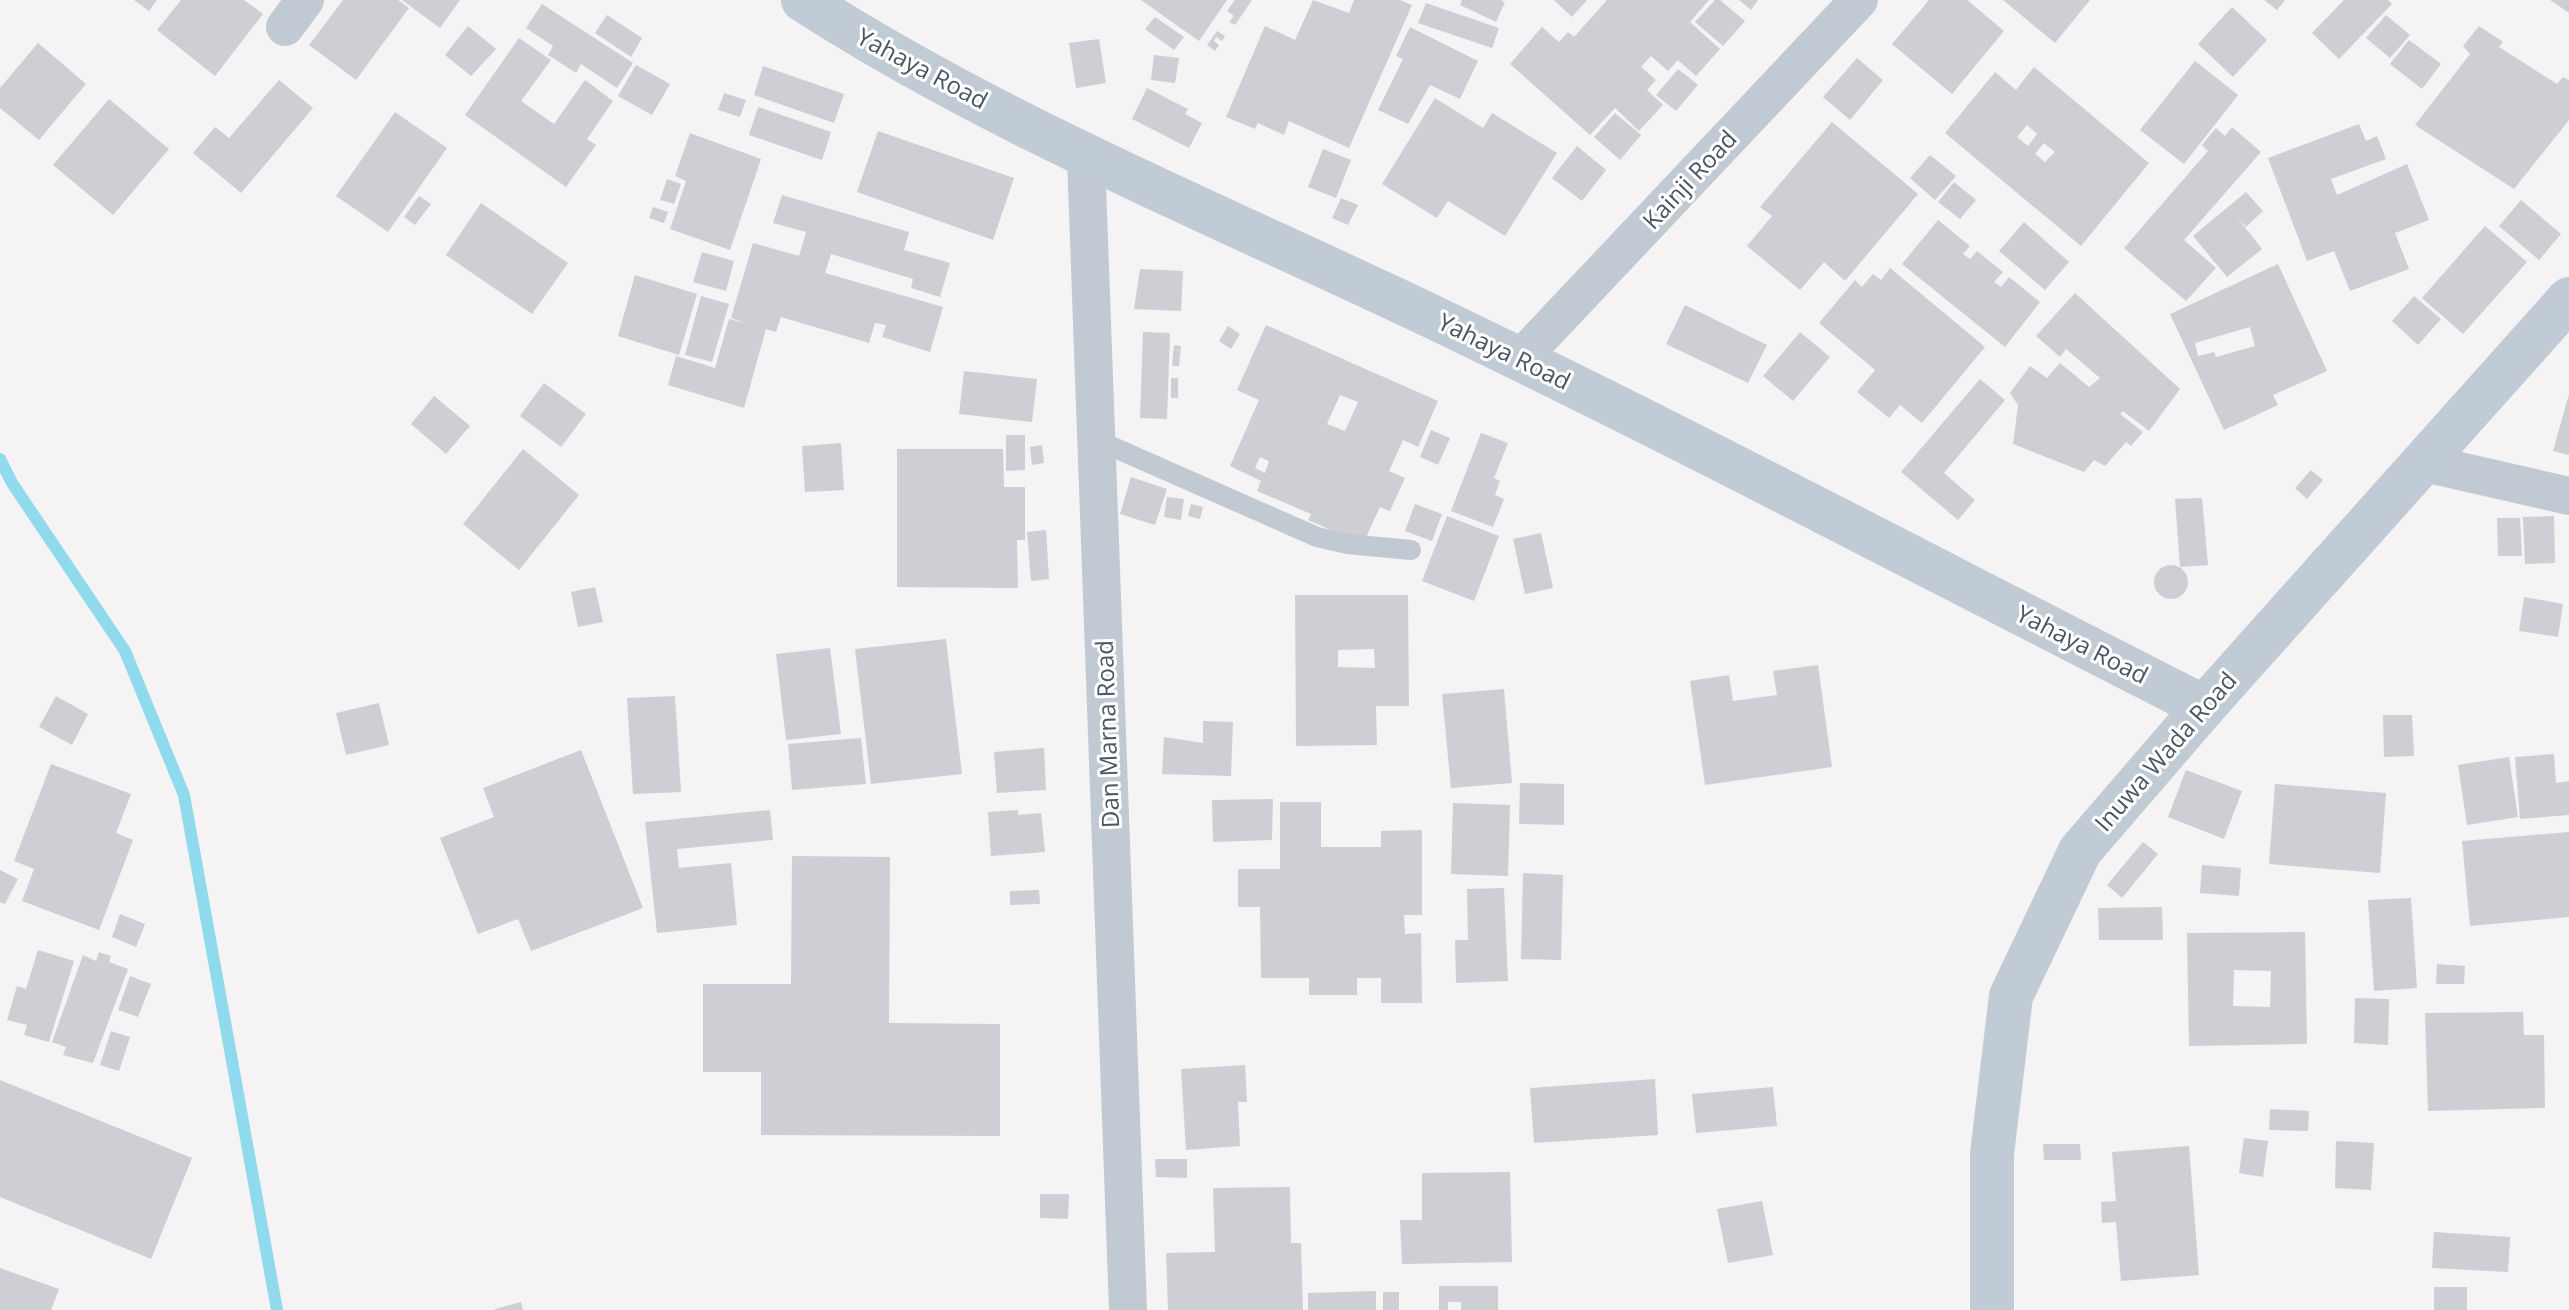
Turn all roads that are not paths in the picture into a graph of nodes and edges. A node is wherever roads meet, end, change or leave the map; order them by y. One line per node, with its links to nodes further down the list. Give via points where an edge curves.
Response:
1 (803, 0): 3 (street, Yahaya Road)
2 (1859, 0): 5 (street, Kainji Road)
3 (1086, 158): 5 (street, Yahaya Road, via 1232,221); 6 (street, Dan Marna Road)
4 (2569, 299): 7 (street, Inuwa Wada Road)
5 (1520, 359): 10 (street, Yahaya Road)
6 (1097, 440): 9 (lane, via 1317,537); 11 (street, Dan Marna Road)
7 (2420, 462): 8 (street); 10 (street, Inuwa Wada Road)
8 (2569, 496)
9 (1411, 550)
10 (2204, 707): 12 (street, Inuwa Wada Road, via 2080,851 2011,996 1992,1154)
11 (1128, 1310)
12 (1992, 1310)

